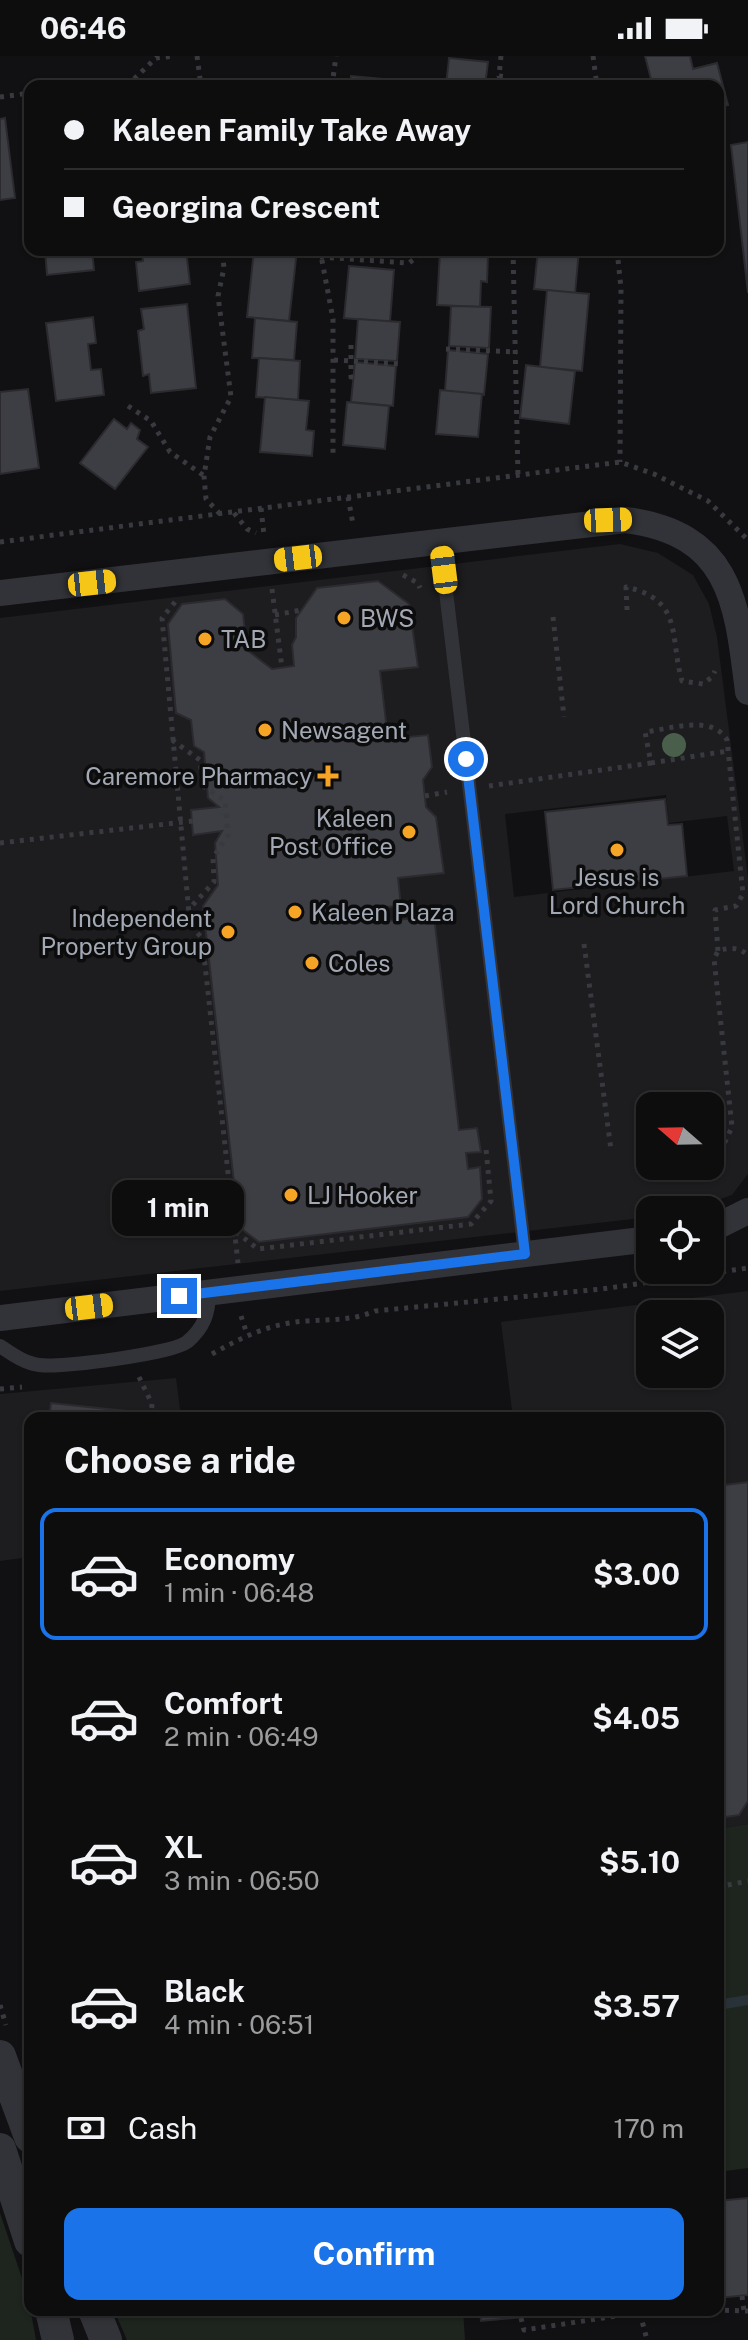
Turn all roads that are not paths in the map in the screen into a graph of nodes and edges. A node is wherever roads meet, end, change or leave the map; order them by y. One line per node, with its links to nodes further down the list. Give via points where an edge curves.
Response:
1 (440, 541): 2 (street); 3 (street, via 608,520 663,527 695,545 721,573 736,606); 7 (lane)
2 (0, 593)
3 (748, 692)
4 (748, 1211): 5 (street)
5 (724, 1223)
6 (636, 1241): 7 (street)
7 (525, 1254): 8 (street)
8 (209, 1292): 9 (street); 10 (lane, via 209,1313 197,1333 184,1344 156,1353 40,1365)
9 (0, 1318)
10 (0, 1346)
11 (5, 2045): 12 (street)
12 (24, 2120)
13 (0, 2149): 14 (street)
14 (24, 2223)
15 (52, 2316): 17 (street)
16 (96, 2316): 18 (street)
17 (58, 2340)
18 (106, 2340)

